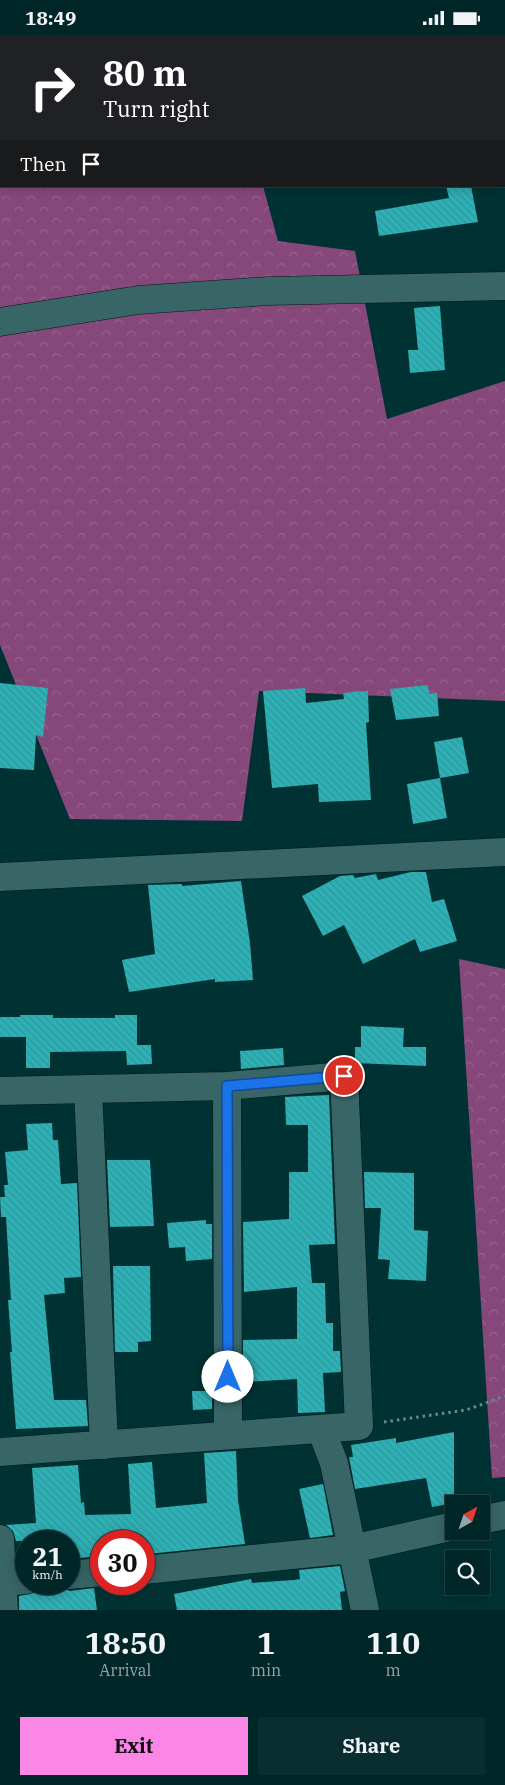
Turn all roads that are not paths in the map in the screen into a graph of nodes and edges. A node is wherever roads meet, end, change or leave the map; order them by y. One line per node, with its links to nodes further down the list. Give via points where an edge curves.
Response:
1 (505, 286): 2 (street, via 269,291 138,300)
2 (0, 322)
3 (505, 852): 4 (street)
4 (0, 877)
5 (227, 1086): 6 (street); 8 (street, via 344,1076 359,1426); 9 (street)
6 (88, 1089): 7 (street); 10 (street)
7 (0, 1091)
8 (321, 1429): 9 (street); 16 (street, via 334,1463)
9 (228, 1435): 10 (street)
10 (104, 1445): 11 (street)
11 (0, 1452)
12 (505, 1515): 13 (street)
13 (490, 1518)
14 (445, 1528): 16 (street)
15 (0, 1539): 18 (street)
16 (352, 1549): 17 (street); 20 (street)
17 (155, 1569)
18 (14, 1581): 19 (street)
19 (4, 1610)
20 (365, 1610)

